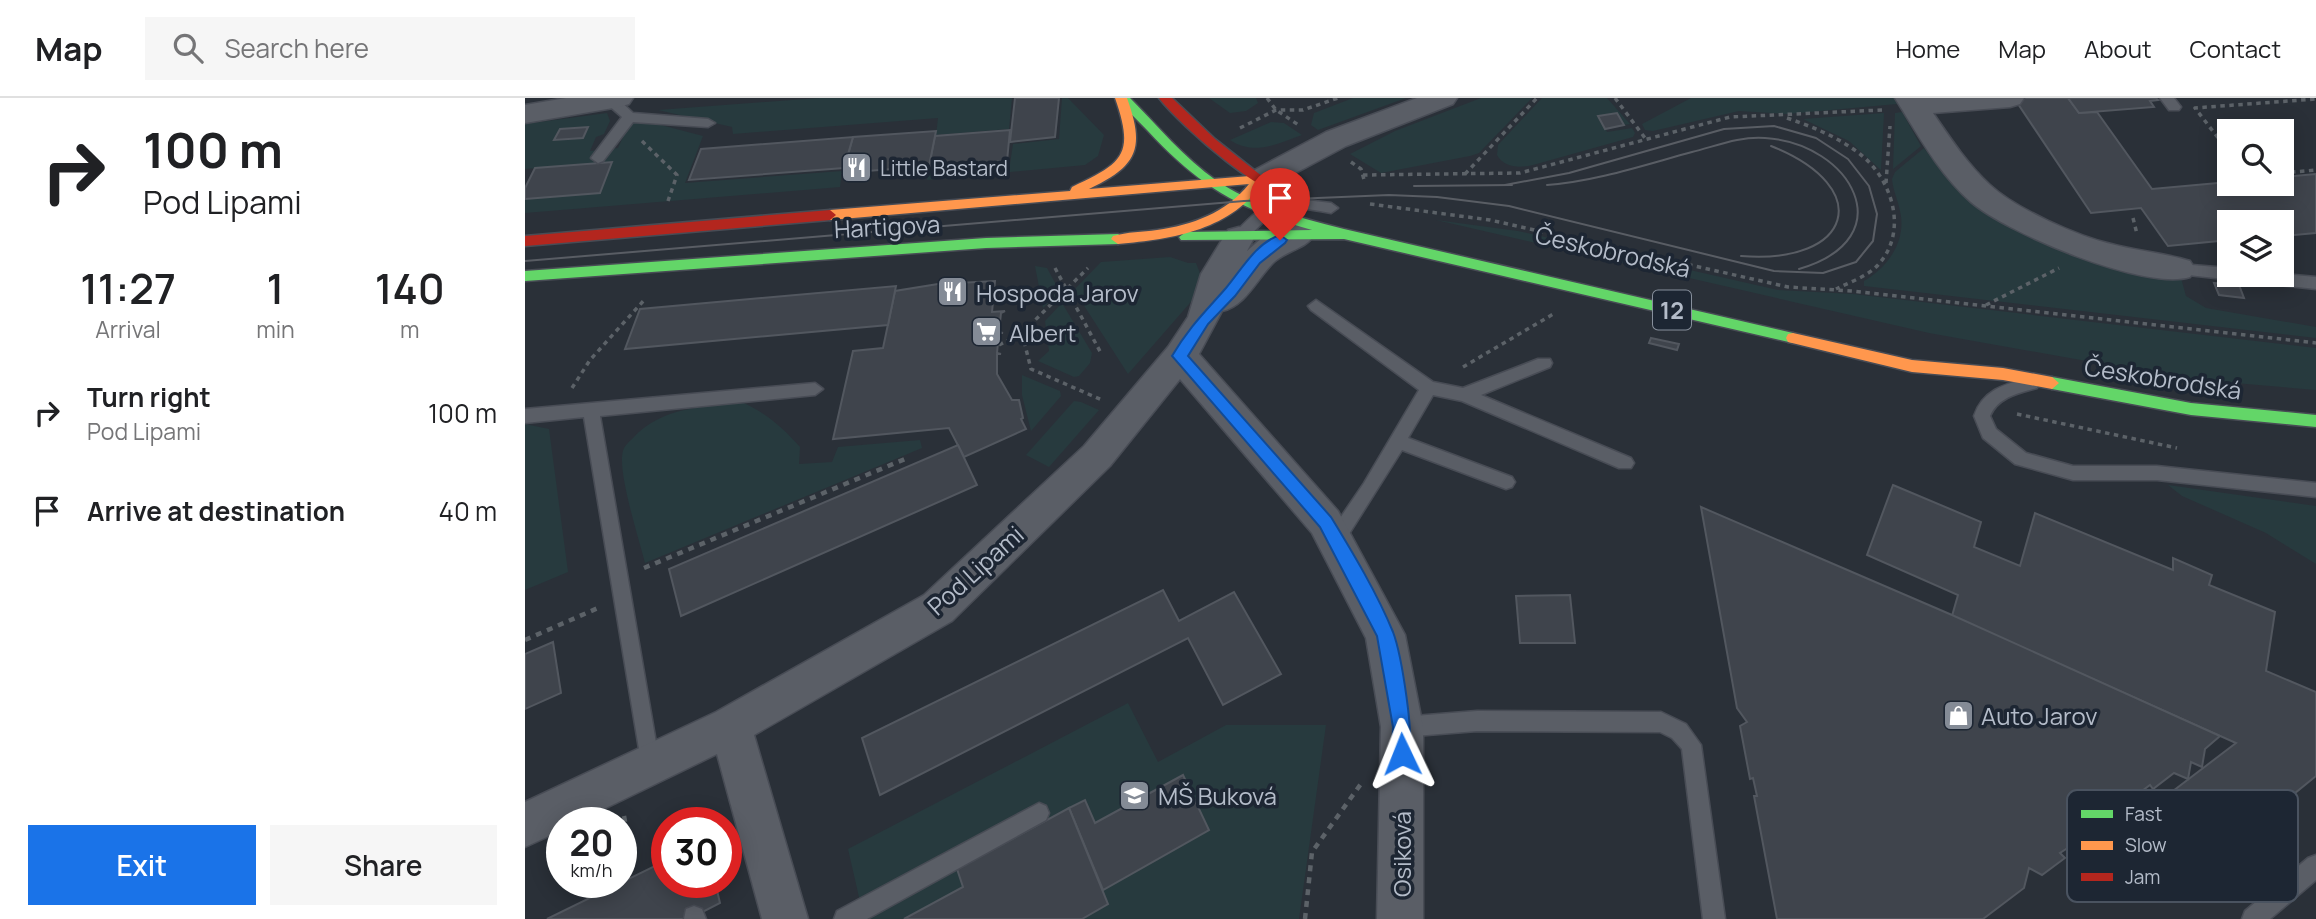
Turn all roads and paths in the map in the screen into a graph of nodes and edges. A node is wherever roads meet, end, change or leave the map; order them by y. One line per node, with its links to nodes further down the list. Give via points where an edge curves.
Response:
1 (1122, 98): 27 (main road); 31 (main road, via 1133,134 1129,154 1110,173)
2 (1165, 98): 30 (main road)
3 (1267, 98): 13 (path)
4 (1338, 98): 13 (path, via 1303,110)
5 (1443, 98): 30 (street, via 1336,139)
6 (1537, 98): 26 (path)
7 (1615, 98): 20 (path)
8 (2010, 98): 11 (street)
9 (2316, 99): 19 (path, via 2195,108)
10 (570, 103): 12 (street); 14 (street)
11 (1905, 104): 15 (path); 29 (path); 41 (street, via 1982,195 2045,233)
12 (621, 110): 16 (lane); 21 (lane); 33 (path, via 677,174)
13 (1276, 110): 17 (path); 18 (path)
14 (525, 114)
15 (1783, 117): 20 (path, via 1730,117); 29 (path, via 1851,146)
16 (708, 123)
17 (1237, 130)
18 (1310, 133)
19 (2217, 136)
20 (1645, 138): 26 (path, via 1520,173)
21 (598, 158)
22 (1344, 158): 25 (path)
23 (2316, 170): 24 (path)
24 (2294, 172)
25 (1363, 175): 26 (path); 28 (path)
26 (1464, 175)
27 (1213, 183): 30 (main road); 30 (main road); 31 (main road, Hartigova)
28 (1365, 183)
29 (1886, 184): 50 (path, via 1895,214 1890,247 1873,269)
30 (1252, 190): 34 (main road, Českobrodská); 35 (main road); 37 (main road, Hartigova, via 1221,218)
31 (1064, 196): 40 (main road, Hartigova)
32 (1369, 200): 50 (path, via 1370,204 1490,220 1601,242 1788,286)
33 (666, 208)
34 (1265, 210): 35 (lane, via 1291,203); 36 (main road, Českobrodská); 39 (lane)
35 (1337, 210)
36 (1344, 234): 38 (main road); 63 (main road, Českobrodská / 12, via 1912,366)
37 (1145, 235): 39 (main road); 46 (main road, Hartigova, via 814,253)
38 (1299, 235): 39 (main road); 55 (street, Pod Lipami, via 1280,240 1262,253)
39 (1239, 238): 55 (street, Pod Lipami, via 1217,274)
40 (525, 241)
41 (2083, 249): 44 (street); 52 (path, via 2077,259)
42 (1050, 258): 51 (path)
43 (1090, 265): 51 (path)
44 (2179, 269): 45 (lane)
45 (2217, 273)
46 (525, 276)
47 (2294, 281): 48 (lane)
48 (2316, 283)
49 (655, 290): 71 (path, via 636,306 573,382)
50 (1835, 290): 52 (path)
51 (1067, 291): 56 (path); 60 (path)
52 (1986, 305): 57 (path)
53 (1316, 306): 65 (lane)
54 (1558, 311): 65 (path)
55 (1203, 320): 61 (street, Pod Lipami)
56 (1022, 332): 58 (path); 68 (path, via 1031,369)
57 (2316, 343)
58 (999, 345)
59 (1937, 353): 63 (main road, Českobrodská / 12)
60 (1102, 355)
61 (1180, 356): 80 (street, Osiková); 83 (street, Pod Lipami, via 1097,456 938,608)
62 (1544, 363): 67 (lane)
63 (2003, 374): 64 (main road, Českobrodská / 12)
64 (2038, 381): 69 (lane, via 2003,391); 73 (main road, Českobrodská / 12, via 2191,409)
65 (1429, 388): 67 (lane); 74 (lane)
66 (815, 389): 70 (lane)
67 (1464, 395): 77 (lane)
68 (1104, 401)
69 (1985, 407): 75 (path); 79 (lane, via 1982,416 1989,433 2021,459 2073,473 2157,473)
70 (591, 410): 71 (lane); 81 (lane)
71 (571, 412): 72 (lane)
72 (525, 416)
73 (2316, 421)
74 (1398, 441): 78 (lane); 80 (lane)
75 (2183, 449)
76 (905, 459): 81 (path)
77 (1625, 463)
78 (1506, 482)
79 (2316, 490)
80 (1336, 539): 84 (street, Osiková, via 1385,635)
81 (619, 588): 82 (path); 85 (lane)
82 (525, 640)
83 (731, 726): 85 (street, Pod Lipami); 92 (street)
84 (1402, 727): 95 (street, Osiková); 96 (lane, via 1477,721 1661,722 1679,731 1691,745)
85 (650, 766): 88 (street, Pod Lipami)
86 (1366, 776): 94 (path, via 1312,852)
87 (1039, 813): 93 (lane)
88 (525, 825)
89 (2316, 866): 90 (lane)
90 (2298, 881)
91 (2273, 902): 97 (lane)
92 (785, 919)
93 (845, 919)
94 (1305, 919)
95 (1400, 919)
96 (1714, 919)
97 (2253, 919)

